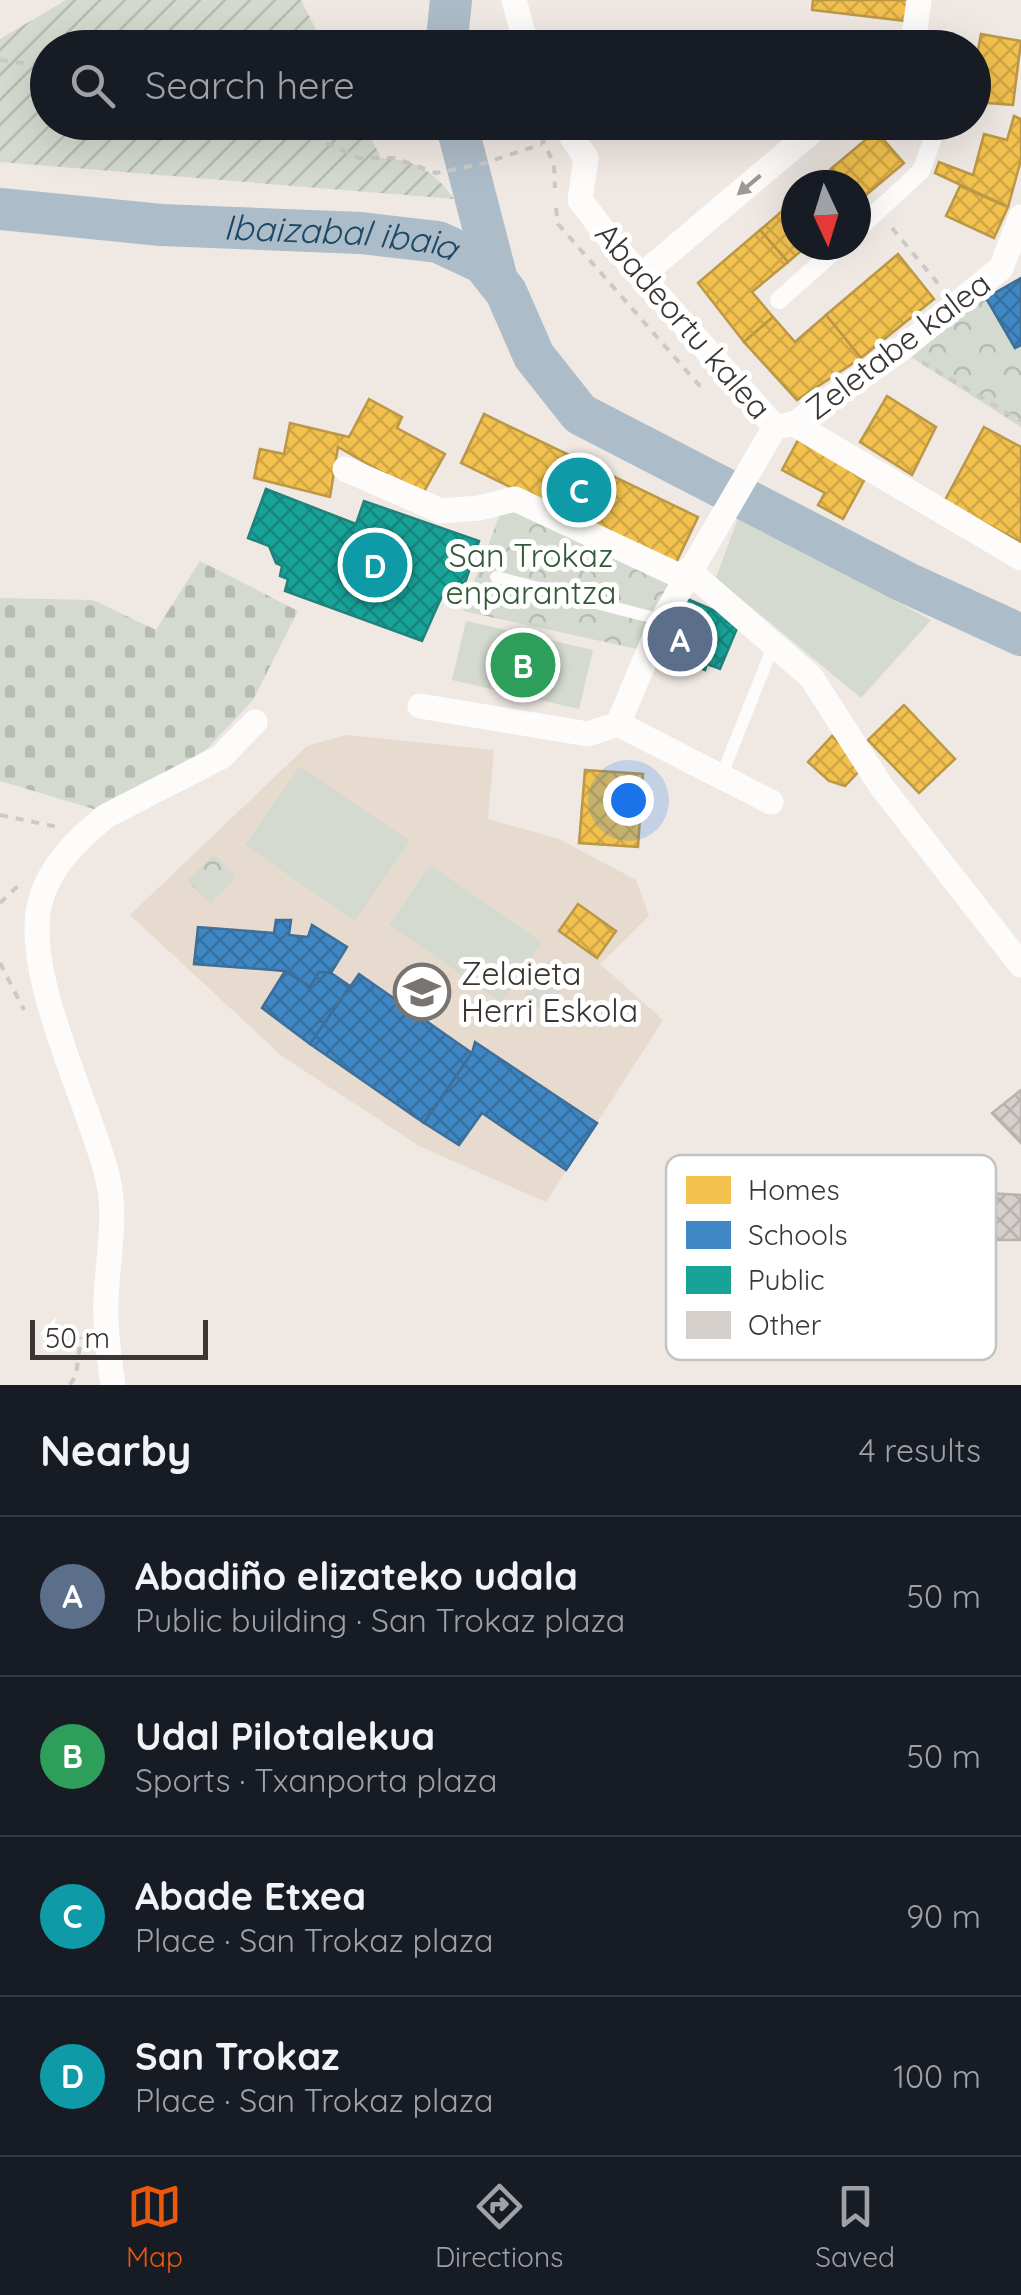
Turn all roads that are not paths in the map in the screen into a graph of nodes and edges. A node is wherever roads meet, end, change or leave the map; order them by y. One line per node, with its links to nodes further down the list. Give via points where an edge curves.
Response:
1 (514, 0): 3 (street)
2 (919, 0): 4 (street)
3 (522, 30)
4 (914, 30)
5 (574, 140): 12 (street, Abadeortu kalea, via 586,158 580,200)
6 (802, 140): 12 (street, one-way to 12)
7 (935, 140): 9 (street, via 921,171)
8 (1021, 216): 11 (street, Zeletabe kalea)
9 (871, 218)
10 (823, 260): 13 (street)
11 (1011, 264): 14 (street, Zeletabe kalea, via 900,350)
12 (641, 276): 14 (street, Abadeortu kalea)
13 (779, 300)
14 (784, 426): 16 (street, Zeletabe kalea); 17 (street, Zeletabe kalea, via 755,457)
15 (345, 469): 17 (street, via 441,511 515,499)
16 (1021, 558)
17 (686, 574): 19 (street, Zeletabe kalea); 20 (street)
18 (496, 577): 19 (lane)
19 (662, 620): 23 (street, Zeletabe kalea)
20 (774, 644): 24 (lane); 26 (street, via 811,677 881,786)
21 (420, 706): 23 (street, via 588,734)
22 (255, 722): 27 (street, via 220,757 106,816 63,856 40,902 36,926 51,1006 108,1180 106,1304)
23 (618, 724): 24 (street)
24 (721, 777): 25 (street)
25 (771, 802)
26 (1021, 966)
27 (113, 1385)

